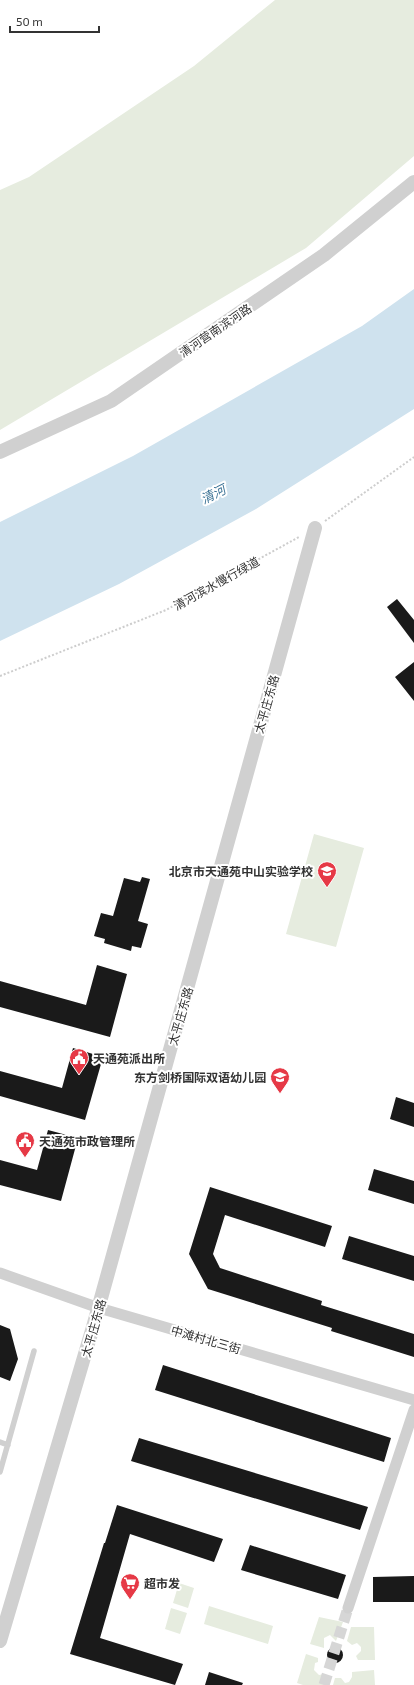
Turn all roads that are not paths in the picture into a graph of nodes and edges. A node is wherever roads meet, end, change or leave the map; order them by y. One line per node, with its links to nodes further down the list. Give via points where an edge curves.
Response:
1 (414, 182): 2 (street, 清河营南滨河路, via 324,255 111,401)
2 (0, 452)
3 (315, 528): 5 (street, 太平庄东路)
4 (0, 1273): 5 (street, 中滩村北三街)
5 (98, 1308): 7 (street, 中滩村北三街); 13 (street, 太平庄东路)
6 (34, 1351): 10 (lane)
7 (414, 1400)
8 (414, 1410): 12 (street)
9 (0, 1442): 10 (lane)
10 (8, 1445): 11 (lane)
11 (0, 1472)
12 (348, 1608)
13 (0, 1641)

